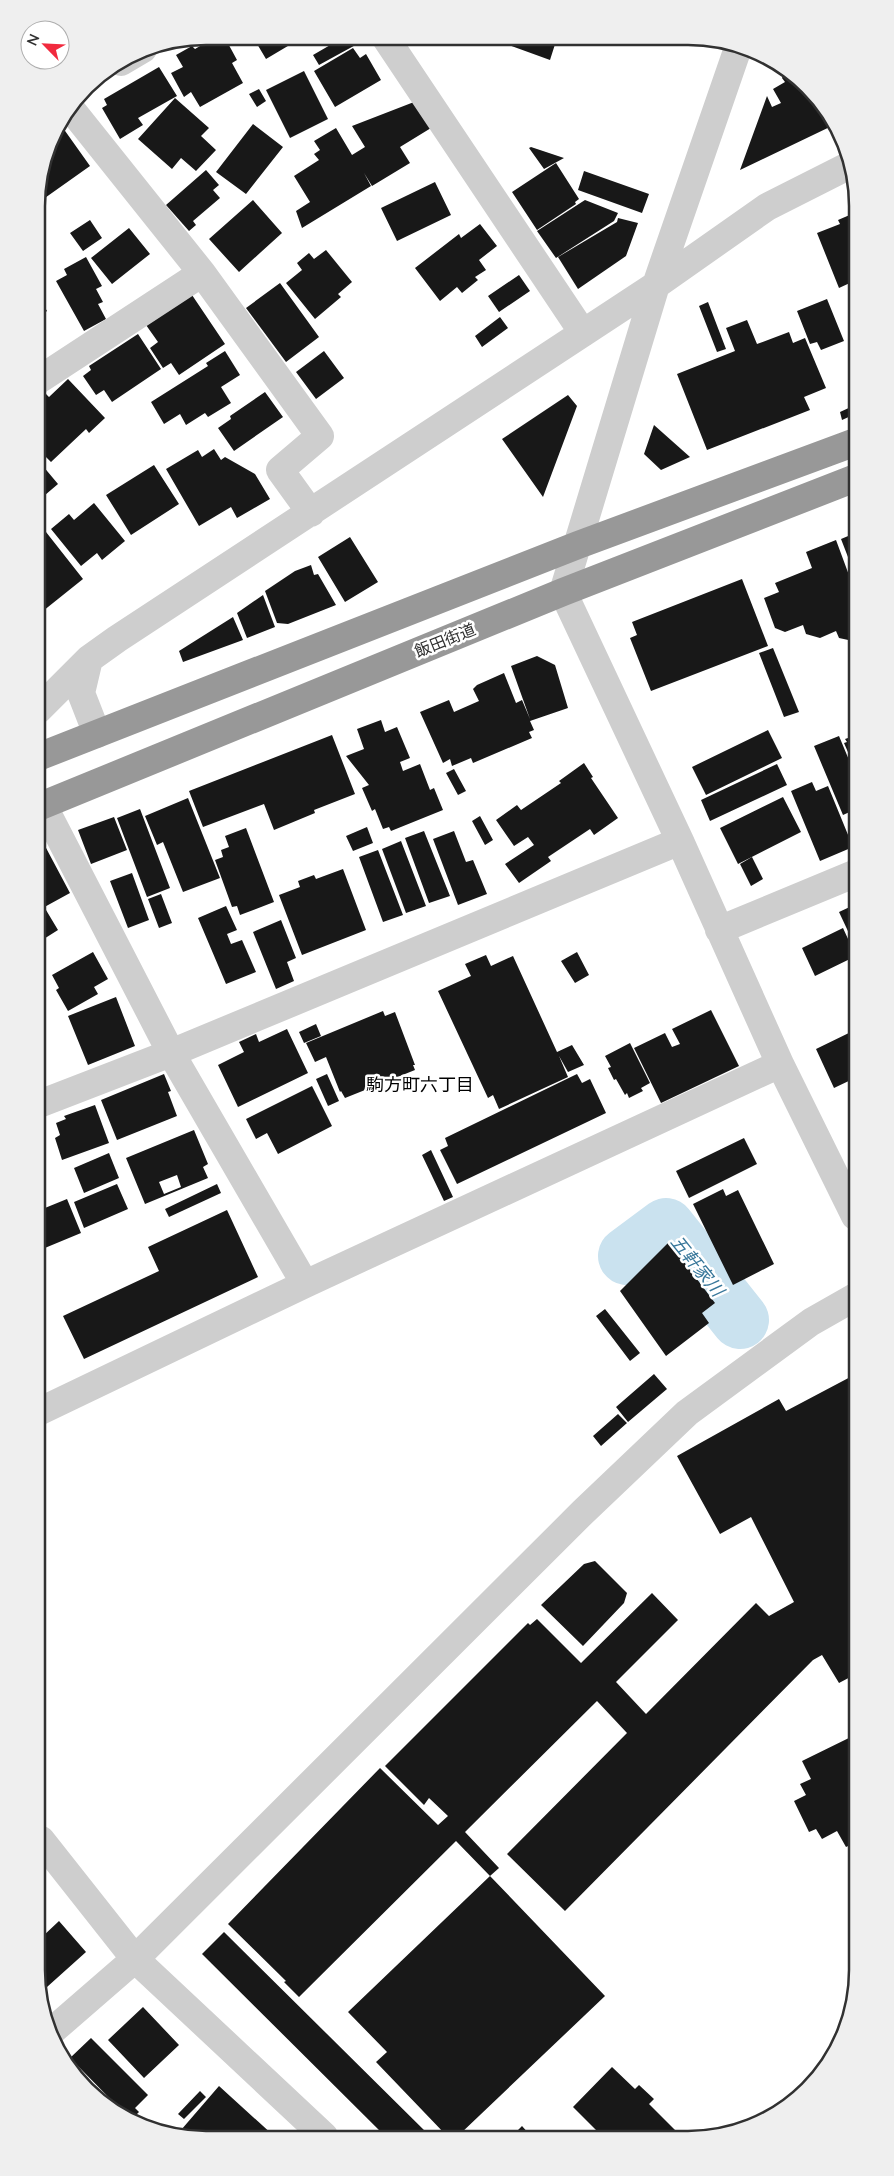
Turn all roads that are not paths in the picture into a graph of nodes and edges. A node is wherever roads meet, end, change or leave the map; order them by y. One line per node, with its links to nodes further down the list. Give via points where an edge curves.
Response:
1 (390, 45): 7 (street)
2 (736, 53): 6 (street)
3 (74, 113): 5 (street)
4 (845, 168): 6 (street, via 767,207)
5 (202, 272): 8 (street); 11 (street, via 320,436 280,470)
6 (656, 285): 7 (street); 12 (street)
7 (583, 333): 11 (street)
8 (45, 376)
9 (849, 444): 12 (highway)
10 (849, 481): 13 (highway, 飯田街道)
11 (311, 513): 14 (street)
12 (578, 545): 13 (street); 16 (highway)
13 (563, 592): 18 (highway, 飯田街道); 20 (street)
14 (89, 658): 15 (street); 16 (street, via 81,692)
15 (45, 703)
16 (97, 734): 17 (highway)
17 (45, 754)
18 (45, 804)
19 (45, 814): 23 (street)
20 (680, 841): 22 (street); 23 (street)
21 (849, 876): 22 (street)
22 (719, 930): 24 (street)
23 (171, 1053): 25 (street); 27 (street)
24 (780, 1064): 26 (street); 27 (street)
25 (45, 1102)
26 (849, 1204)
27 (305, 1284): 29 (street)
28 (849, 1300): 31 (street, via 811,1322 687,1413 583,1512)
29 (45, 1409)
30 (45, 1844): 31 (street)
31 (135, 1959): 32 (street); 33 (street)
32 (56, 2028)
33 (319, 2131)

